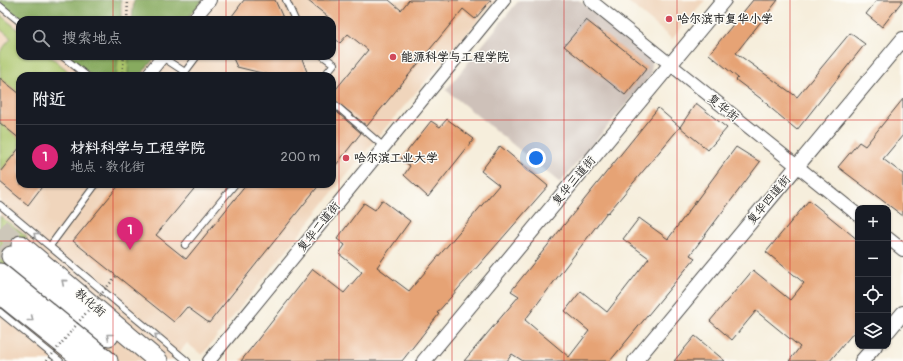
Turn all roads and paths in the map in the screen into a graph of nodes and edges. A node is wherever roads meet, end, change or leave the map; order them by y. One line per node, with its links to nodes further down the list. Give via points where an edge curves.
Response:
1 (128, 0): 8 (path)
2 (210, 0): 9 (street)
3 (286, 0): 10 (lane)
4 (504, 0): 27 (street, 复华二道街)
5 (590, 0): 19 (street, 复华街)
6 (724, 0): 19 (street, 复华三道街)
7 (0, 6): 11 (lane)
8 (127, 16)
9 (196, 16)
10 (293, 16)
11 (16, 19)
12 (903, 38): 28 (street, 复华四道街)
13 (67, 60): 20 (lane)
14 (124, 60): 21 (path)
15 (160, 60): 22 (street)
16 (167, 60): 23 (lane)
17 (194, 60): 24 (lane)
18 (328, 60): 25 (lane, via 334,64)
19 (670, 66): 28 (street, 复华街); 52 (street, 复华三道街)
20 (82, 72)
21 (122, 72)
22 (150, 72)
23 (181, 72)
24 (185, 72)
25 (327, 72)
26 (336, 105): 27 (lane)
27 (384, 147): 51 (street, 复华二道街)
28 (797, 167): 32 (street, 复华街); 53 (street, 复华四道街)
29 (93, 188): 35 (lane)
30 (232, 188): 34 (lane)
31 (0, 205): 35 (lane, one-way to 31)
32 (855, 213)
33 (891, 240): 36 (street)
34 (185, 245)
35 (50, 246): 50 (lane, one-way to 35)
36 (903, 250)
37 (0, 273): 47 (highway)
38 (116, 276): 44 (path, bridge)
39 (0, 294): 46 (highway, one-way to 46)
40 (0, 312): 45 (lane)
41 (903, 313): 42 (street)
42 (891, 327)
43 (872, 349): 54 (street)
44 (47, 361)
45 (60, 361)
46 (84, 361)
47 (108, 361)
48 (139, 361): 49 (highway, 教化街, via 16,251)
49 (158, 361)
50 (187, 361)
51 (208, 361)
52 (424, 361)
53 (635, 361)
54 (862, 361)

